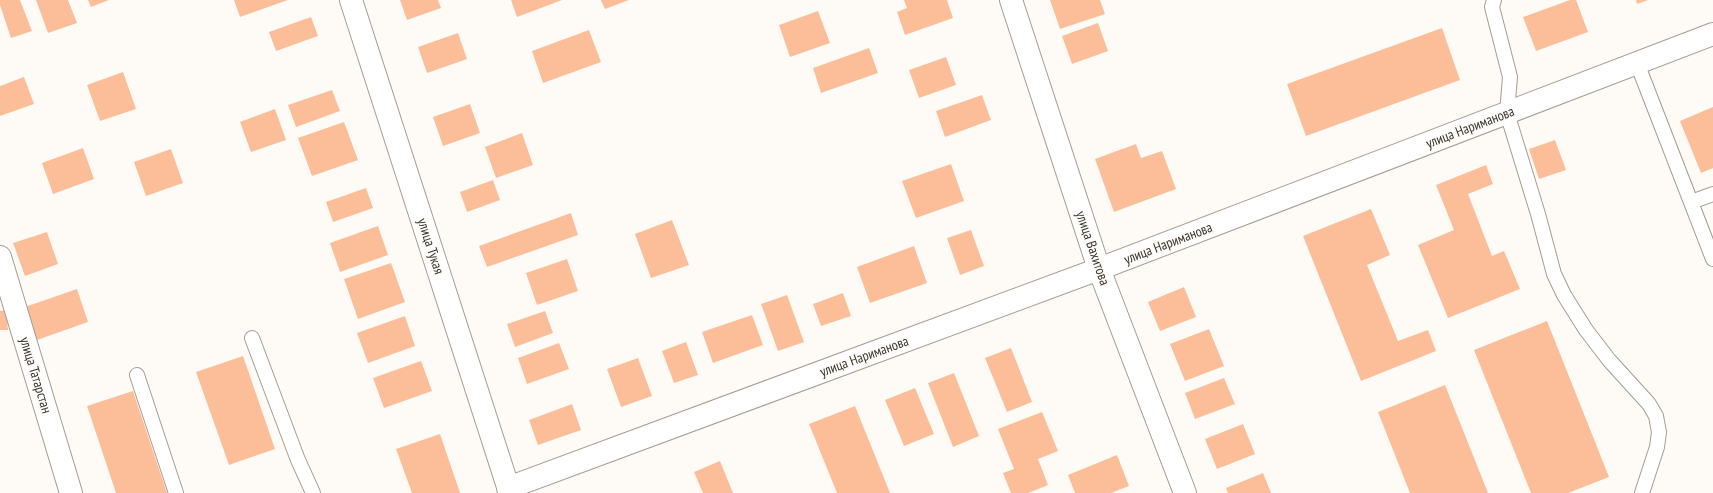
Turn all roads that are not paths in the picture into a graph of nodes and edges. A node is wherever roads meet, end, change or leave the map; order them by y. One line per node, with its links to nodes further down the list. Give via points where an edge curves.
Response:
1 (351, 0): 14 (street, улица Тукая)
2 (1011, 0): 11 (street, улица Вахитова)
3 (1494, 0): 6 (lane, via 1492,8 1510,77)
4 (1713, 34): 5 (street, улица Нариманова)
5 (1637, 63): 6 (street, улица Нариманова); 8 (lane)
6 (1507, 113): 11 (street, улица Нариманова); 19 (lane, via 1554,274 1564,296 1595,342 1649,404 1656,416 1659,432 1657,447)
7 (1713, 194): 8 (lane)
8 (1691, 202): 10 (lane)
9 (0, 257): 15 (street, улица Татарстан)
10 (1713, 259)
11 (1099, 269): 14 (street, улица Нариманова); 18 (street, улица Вахитова)
12 (252, 338): 17 (lane)
13 (137, 375): 16 (lane)
14 (509, 491)
15 (71, 493)
16 (176, 493)
17 (313, 493)
18 (1185, 493)
19 (1642, 493)

